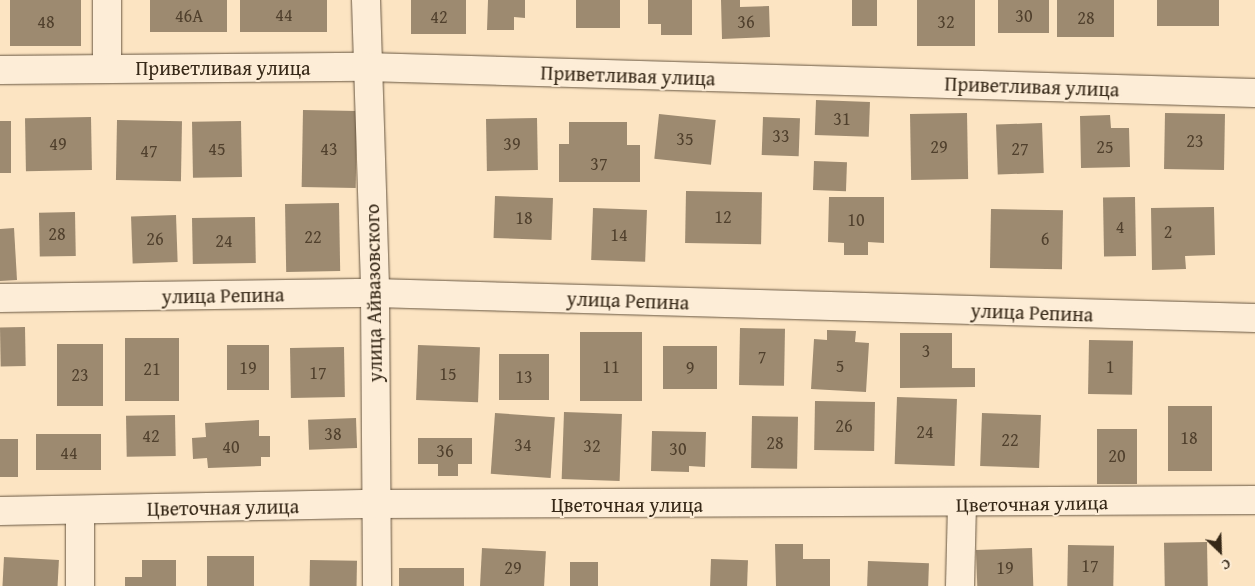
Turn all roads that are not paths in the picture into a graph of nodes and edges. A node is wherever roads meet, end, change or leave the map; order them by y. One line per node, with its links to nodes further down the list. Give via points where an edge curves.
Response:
1 (107, 0): 3 (street)
2 (366, 0): 4 (street, улица Айвазовского)
3 (107, 67): 4 (street, Приветливая улица); 5 (street, Приветливая улица)
4 (366, 67): 6 (street, Приветливая улица); 7 (street, улица Айвазовского)
5 (0, 70)
6 (1255, 93)
7 (375, 293): 8 (street, улица Репина); 9 (street, улица Репина); 11 (street, улица Айвазовского)
8 (0, 298)
9 (1255, 318)
10 (1255, 500): 12 (street, Цветочная улица)
11 (376, 504): 12 (street, Цветочная улица); 13 (street, Цветочная улица); 16 (street, улица Айвазовского)
12 (962, 504): 17 (street)
13 (80, 510): 14 (street, Цветочная улица); 15 (street)
14 (0, 511)
15 (80, 586)
16 (376, 586)
17 (960, 586)

